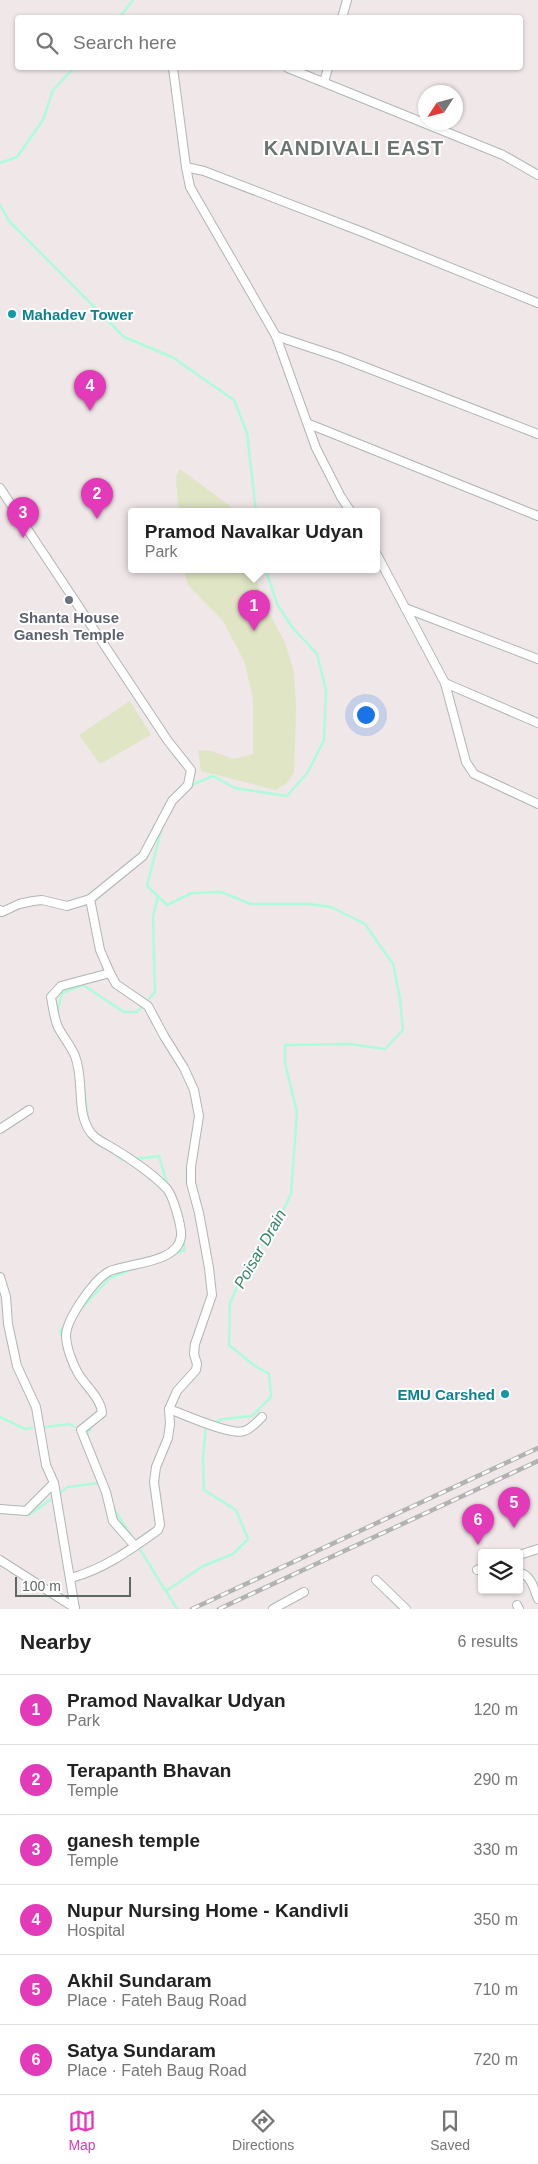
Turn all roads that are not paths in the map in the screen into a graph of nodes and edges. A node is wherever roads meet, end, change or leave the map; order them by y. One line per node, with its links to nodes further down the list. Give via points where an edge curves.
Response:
1 (348, 0): 2 (street)
2 (343, 15)
3 (173, 70): 7 (street)
4 (293, 70): 6 (street)
5 (327, 70): 6 (street)
6 (324, 82): 8 (street, via 503,155)
7 (186, 167): 9 (street, via 356,229); 10 (street, via 190,187)
8 (538, 175)
9 (538, 303)
10 (276, 336): 11 (street); 12 (street, via 348,360)
11 (309, 424): 14 (street, via 316,448); 15 (street)
12 (538, 434)
13 (0, 488): 22 (street, via 162,733 191,770 188,785 172,801 143,856)
14 (349, 508)
15 (538, 516)
16 (380, 561): 17 (street)
17 (405, 608): 18 (street); 19 (street)
18 (538, 659)
19 (445, 683): 20 (street); 21 (street, via 466,762 474,774)
20 (538, 724)
21 (538, 804)
22 (90, 898): 23 (street, via 67,906 42,900); 24 (street, via 100,950)
23 (0, 910)
24 (110, 973): 28 (street, via 116,984 148,1006 184,1068 198,1106 191,1183 212,1295 195,1344 196,1370 178,1391); 32 (street, via 61,986 51,997 57,1025 75,1057 82,1116 91,1135 126,1156 168,1190 181,1237 171,1253 110,1271 97,1280 76,1308 66,1335 78,1372 102,1405 102,1413 81,1430 106,1492 113,1521)
25 (29, 1110): 26 (street)
26 (0, 1129)
27 (0, 1276): 30 (street, via 17,1366 36,1407 46,1465)
28 (169, 1409): 29 (street, via 223,1429 242,1432 250,1429); 32 (street, via 168,1438 156,1467 154,1482 160,1525 158,1530)
29 (262, 1416)
30 (54, 1483): 31 (street, via 26,1511); 37 (street)
31 (0, 1509)
32 (132, 1548): 37 (street, via 104,1566)
33 (538, 1549): 34 (street)
34 (523, 1554)
35 (0, 1560): 41 (street)
36 (523, 1574): 40 (street, via 529,1579)
37 (70, 1578): 41 (street)
38 (376, 1580): 43 (street)
39 (304, 1592): 42 (street)
40 (538, 1599)
41 (75, 1609)
42 (273, 1609)
43 (406, 1609)

